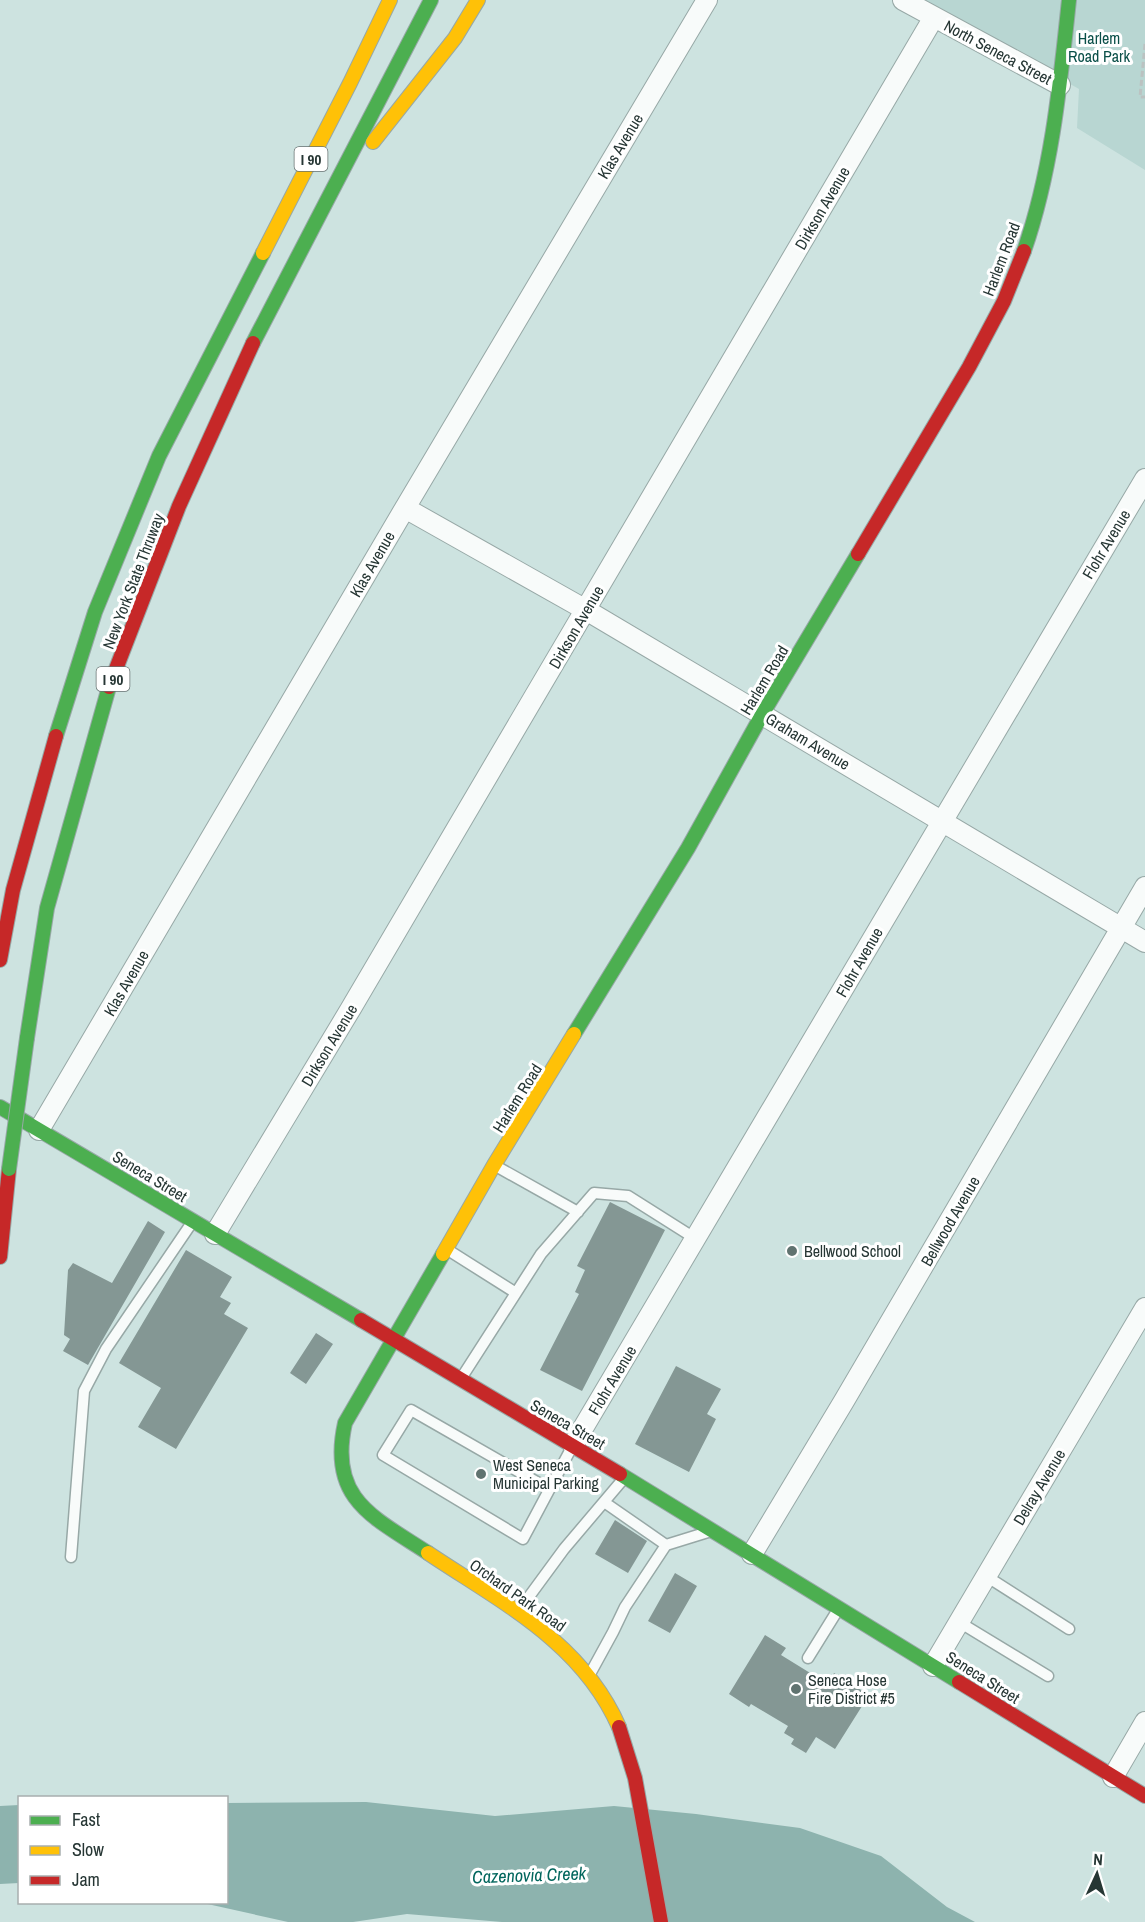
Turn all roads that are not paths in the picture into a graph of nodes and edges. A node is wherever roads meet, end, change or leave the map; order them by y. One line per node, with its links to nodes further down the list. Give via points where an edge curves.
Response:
1 (390, 0): 18 (main road, New York State Thruway / I 90, via 159,456 95,612 12,890)
2 (431, 0): 9 (main road, New York State Thruway / I 90)
3 (478, 0): 9 (main road, via 455,38)
4 (707, 0): 11 (street, Klas Avenue)
5 (903, 0): 7 (street, North Seneca Street)
6 (1069, 0): 8 (main road, Harlem Road)
7 (934, 18): 8 (street, North Seneca Street); 12 (street, Dirkson Avenue)
8 (1060, 85): 13 (main road, Harlem Road, via 1052,146 1035,218 996,317)
9 (324, 205): 27 (main road, New York State Thruway / I 90, bridge, via 255,338 179,506 104,701 47,908)
10 (1145, 479): 14 (street, Flohr Avenue)
11 (405, 508): 12 (street, Graham Avenue); 20 (street, Klas Avenue)
12 (586, 610): 13 (street, Graham Avenue); 24 (street, Dirkson Avenue)
13 (763, 714): 14 (street, Graham Avenue); 21 (main road, Harlem Road, via 688,848)
14 (941, 821): 16 (street, Graham Avenue); 25 (street, Flohr Avenue)
15 (1145, 887): 16 (street, Bellwood Avenue)
16 (1121, 928): 17 (street, Graham Avenue); 38 (street, Bellwood Avenue)
17 (1145, 942)
18 (0, 960)
19 (0, 1107): 20 (main road, Seneca Street)
20 (39, 1130): 23 (main road, Seneca Street)
21 (494, 1165): 22 (lane); 26 (main road, Harlem Road)
22 (578, 1212): 25 (lane, via 594,1194 628,1196); 28 (lane, via 541,1254)
23 (193, 1221): 24 (main road, Seneca Street); 39 (lane, via 106,1349 84,1391)
24 (215, 1234): 30 (main road, Seneca Street)
25 (696, 1239): 32 (street, Flohr Avenue)
26 (446, 1249): 28 (lane); 30 (main road, Harlem Road)
27 (0, 1257)
28 (516, 1293): 31 (lane)
29 (1145, 1308): 40 (street, Delray Avenue)
30 (393, 1340): 31 (main road, Seneca Street); 42 (main road, Orchard Park Road, via 345,1423 340,1441 343,1477 350,1492 372,1516)
31 (460, 1379): 32 (main road, Seneca Street)
32 (573, 1445): 33 (main road, Seneca Street); 34 (lane)
33 (625, 1476): 35 (lane); 36 (main road, Seneca Street)
34 (549, 1489): 34 (lane, via 523,1539 383,1455 411,1410)
35 (603, 1502): 37 (lane); 42 (lane)
36 (714, 1531): 37 (lane); 38 (main road, Seneca Street)
37 (666, 1545): 47 (lane, via 624,1607)
38 (752, 1554): 41 (main road, Seneca Street)
39 (71, 1557)
40 (986, 1576): 43 (street, Delray Avenue); 44 (lane)
41 (839, 1608): 45 (lane); 46 (main road, Seneca Street)
42 (517, 1613): 47 (main road, Orchard Park Road, via 546,1632)
43 (959, 1622): 46 (street, Delray Avenue); 48 (lane)
44 (1069, 1629)
45 (808, 1658)
46 (933, 1666): 50 (main road, Seneca Street)
47 (590, 1675): 52 (main road, Orchard Park Road, via 621,1728 638,1792)
48 (1048, 1676)
49 (1145, 1722): 50 (street)
50 (1113, 1777): 51 (main road, Seneca Street)
51 (1145, 1796)
52 (662, 1922)

